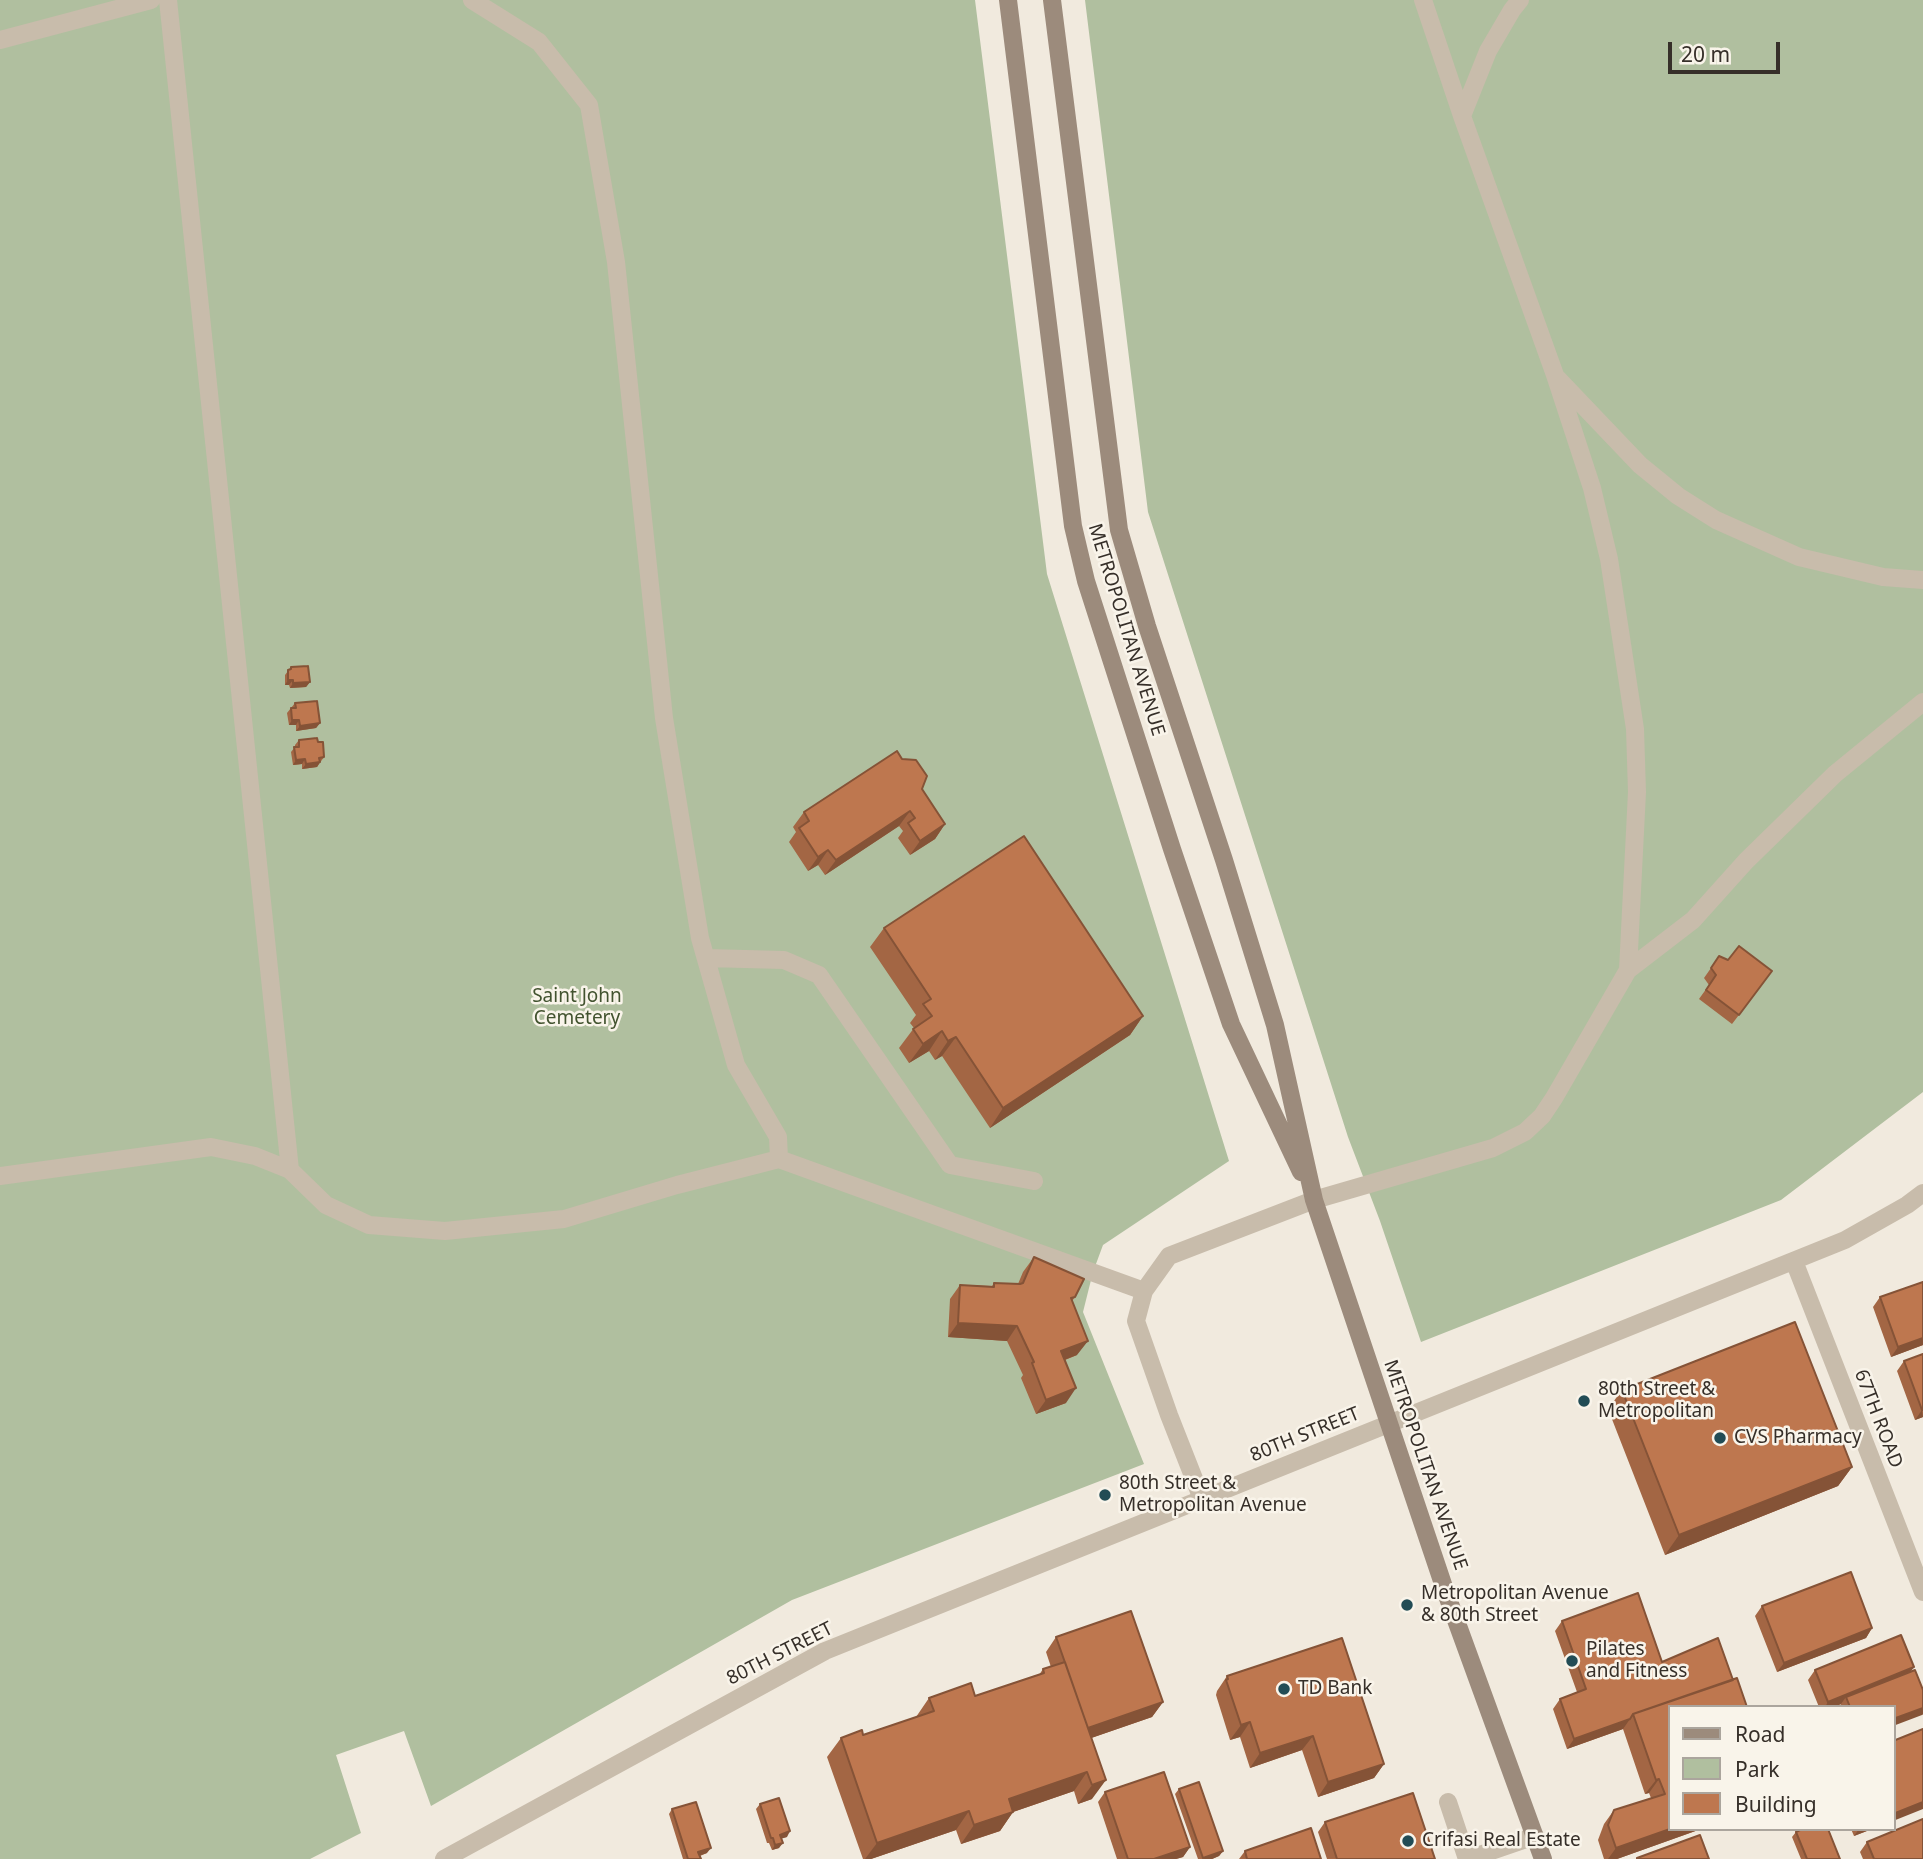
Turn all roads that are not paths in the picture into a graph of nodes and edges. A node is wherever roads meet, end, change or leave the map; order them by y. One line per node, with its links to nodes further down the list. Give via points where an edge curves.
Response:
1 (151, 0): 8 (street)
2 (168, 0): 16 (street)
3 (472, 0): 13 (street, via 539,42 589,106 616,262 663,718)
4 (1008, 0): 20 (main road, METROPOLITAN AVENUE, via 1073,526 1086,581 1231,1024)
5 (1052, 0): 20 (main road, METROPOLITAN AVENUE, via 1119,530 1275,1025)
6 (1423, 0): 9 (street)
7 (1520, 0): 9 (street, via 1488,51)
8 (0, 40)
9 (1462, 116): 10 (street)
10 (1555, 375): 11 (street, via 1640,465 1716,520 1799,557 1884,577); 14 (street, via 1592,488 1609,559 1635,729 1637,792)
11 (1923, 580)
12 (1923, 702): 14 (street, via 1835,774 1693,920)
13 (706, 958): 15 (street, via 736,1065 778,1137); 18 (street, via 784,960 820,975 950,1166)
14 (1628, 971): 20 (street, via 1554,1098 1525,1132 1493,1148)
15 (779, 1159): 16 (street, via 564,1219 445,1231 369,1225 326,1205); 22 (street)
16 (290, 1170): 17 (street, via 255,1156 211,1147)
17 (0, 1176)
18 (1034, 1181)
19 (1923, 1193): 21 (street, 80TH STREET, via 1845,1240)
20 (1314, 1200): 22 (street, via 1169,1256); 23 (main road, METROPOLITAN AVENUE)
21 (1794, 1261): 23 (street, 80TH STREET); 25 (street, 67TH ROAD)
22 (1144, 1291): 24 (street, via 1136,1321)
23 (1389, 1423): 24 (street, 80TH STREET); 27 (main road, METROPOLITAN AVENUE)
24 (1202, 1499): 28 (street, 80TH STREET, via 825,1651)
25 (1923, 1592)
26 (1448, 1802): 29 (street)
27 (1535, 1836): 29 (street); 30 (main road, METROPOLITAN AVENUE)
28 (444, 1859)
29 (1468, 1859)
30 (1543, 1859)

